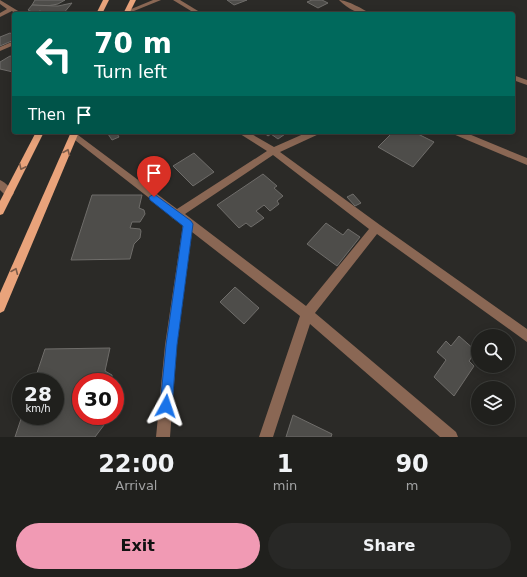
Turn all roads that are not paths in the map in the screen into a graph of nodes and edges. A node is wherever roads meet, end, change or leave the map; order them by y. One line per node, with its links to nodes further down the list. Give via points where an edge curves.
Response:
1 (106, 0): 9 (main road)
2 (132, 0): 10 (main road)
3 (158, 0): 11 (street)
4 (176, 0): 12 (street)
5 (342, 0): 13 (street)
6 (0, 2): 7 (street)
7 (12, 10): 8 (street); 14 (street)
8 (16, 12)
9 (100, 12)
10 (126, 12)
11 (128, 12)
12 (197, 12)
13 (362, 12)
14 (0, 15)
15 (12, 44): 16 (street)
16 (0, 49)
17 (515, 78): 18 (street)
18 (527, 83)
19 (39, 134): 27 (main road, one-way to 27)
20 (75, 134): 29 (street); 32 (main road, one-way to 20)
21 (243, 134): 24 (street)
22 (311, 134): 24 (street)
23 (461, 134): 25 (street)
24 (273, 151): 29 (street); 31 (street)
25 (527, 162)
26 (0, 184): 27 (street)
27 (9, 193): 28 (main road)
28 (0, 211)
29 (176, 215): 30 (street)
30 (188, 224): 33 (street); 35 (street, via 171,345)
31 (376, 228): 33 (street); 34 (street)
32 (0, 307)
33 (308, 314): 36 (street); 37 (street)
34 (527, 336)
35 (163, 437)
36 (266, 437)
37 (451, 437)

